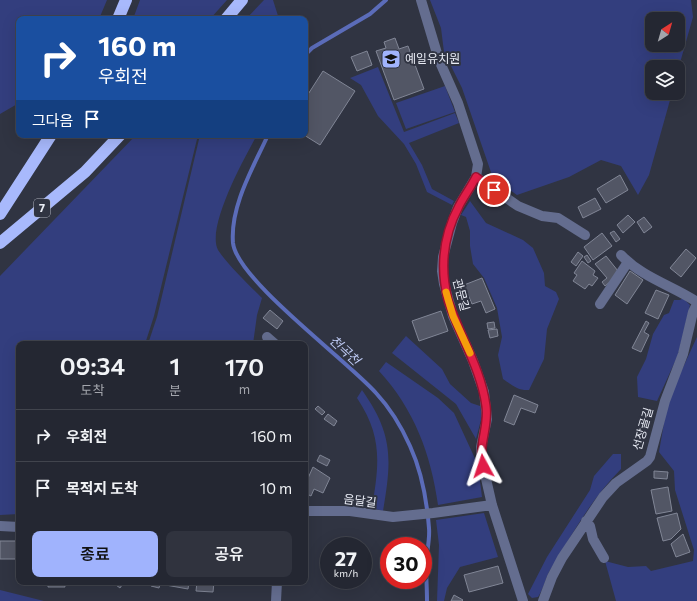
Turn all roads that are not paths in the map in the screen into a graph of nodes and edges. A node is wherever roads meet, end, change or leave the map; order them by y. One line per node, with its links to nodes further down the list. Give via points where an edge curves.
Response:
1 (126, 0): 4 (highway)
2 (242, 0): 5 (highway)
3 (421, 0): 8 (street, 관문길, via 440,60 475,153 478,164)
4 (119, 16)
5 (229, 16)
6 (49, 138): 9 (highway)
7 (117, 138): 11 (highway, 7, via 85,172)
8 (476, 177): 10 (street, via 518,206 542,216 558,218); 14 (street, 관문길, via 455,215 443,257 442,271 448,300 484,392 487,419 481,457)
9 (1, 213)
10 (585, 235)
11 (0, 243)
12 (697, 303): 13 (street, 선장골길, via 681,291 643,274 625,259); 16 (street, 선장골길, via 647,462 609,489)
13 (600, 304)
14 (492, 505): 15 (street, 음달길, via 412,516 380,517 350,511); 22 (street, 관문길)
15 (308, 511)
16 (586, 521): 19 (street); 23 (street, 선장골길, via 557,567)
17 (0, 526): 18 (street)
18 (16, 527)
19 (604, 558)
20 (277, 585): 21 (street)
21 (276, 601)
22 (523, 601)
23 (543, 601)

